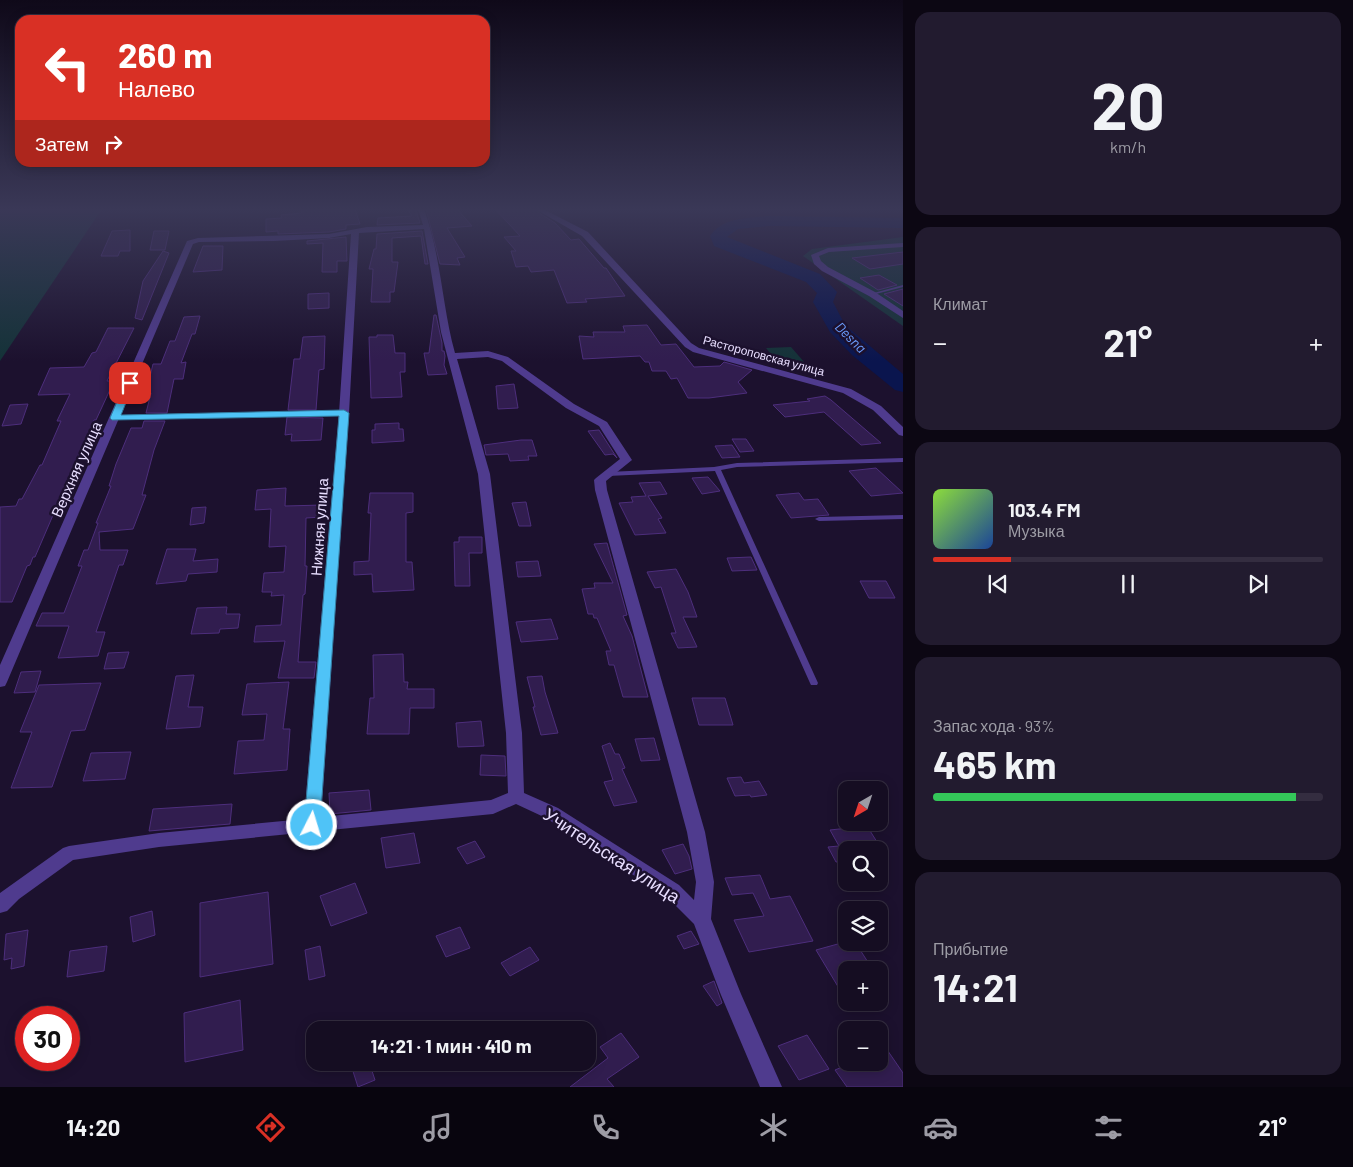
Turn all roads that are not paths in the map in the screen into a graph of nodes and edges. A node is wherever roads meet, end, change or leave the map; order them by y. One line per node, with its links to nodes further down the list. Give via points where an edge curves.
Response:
1 (183, 260): 11 (street, Верхняя улица)
2 (353, 260): 10 (street, Нижняя улица)
3 (433, 260): 9 (street)
4 (609, 260): 12 (street, Растороповская улица, via 696,350 847,391 877,408)
5 (817, 260): 7 (street, via 825,269)
6 (903, 286): 7 (lane)
7 (872, 294): 8 (street)
8 (903, 315)
9 (452, 356): 15 (street, via 488,354 505,359 570,406 603,424 626,460); 20 (street, via 484,474 514,733)
10 (344, 413): 11 (lane); 21 (street, Нижняя улица)
11 (115, 418): 18 (street, Верхняя улица)
12 (903, 433)
13 (903, 460): 14 (lane)
14 (717, 468): 15 (lane); 19 (lane)
15 (608, 474): 23 (street, via 600,480 601,490 696,832 705,882)
16 (903, 518): 17 (lane)
17 (820, 519)
18 (0, 682)
19 (814, 683)
20 (516, 797): 21 (street, via 493,807); 23 (street, Учительская улица, via 552,813 657,880)
21 (312, 825): 22 (street, via 158,840 69,854)
22 (0, 905)
23 (702, 919): 24 (street, Учительская улица)
24 (770, 1087)

